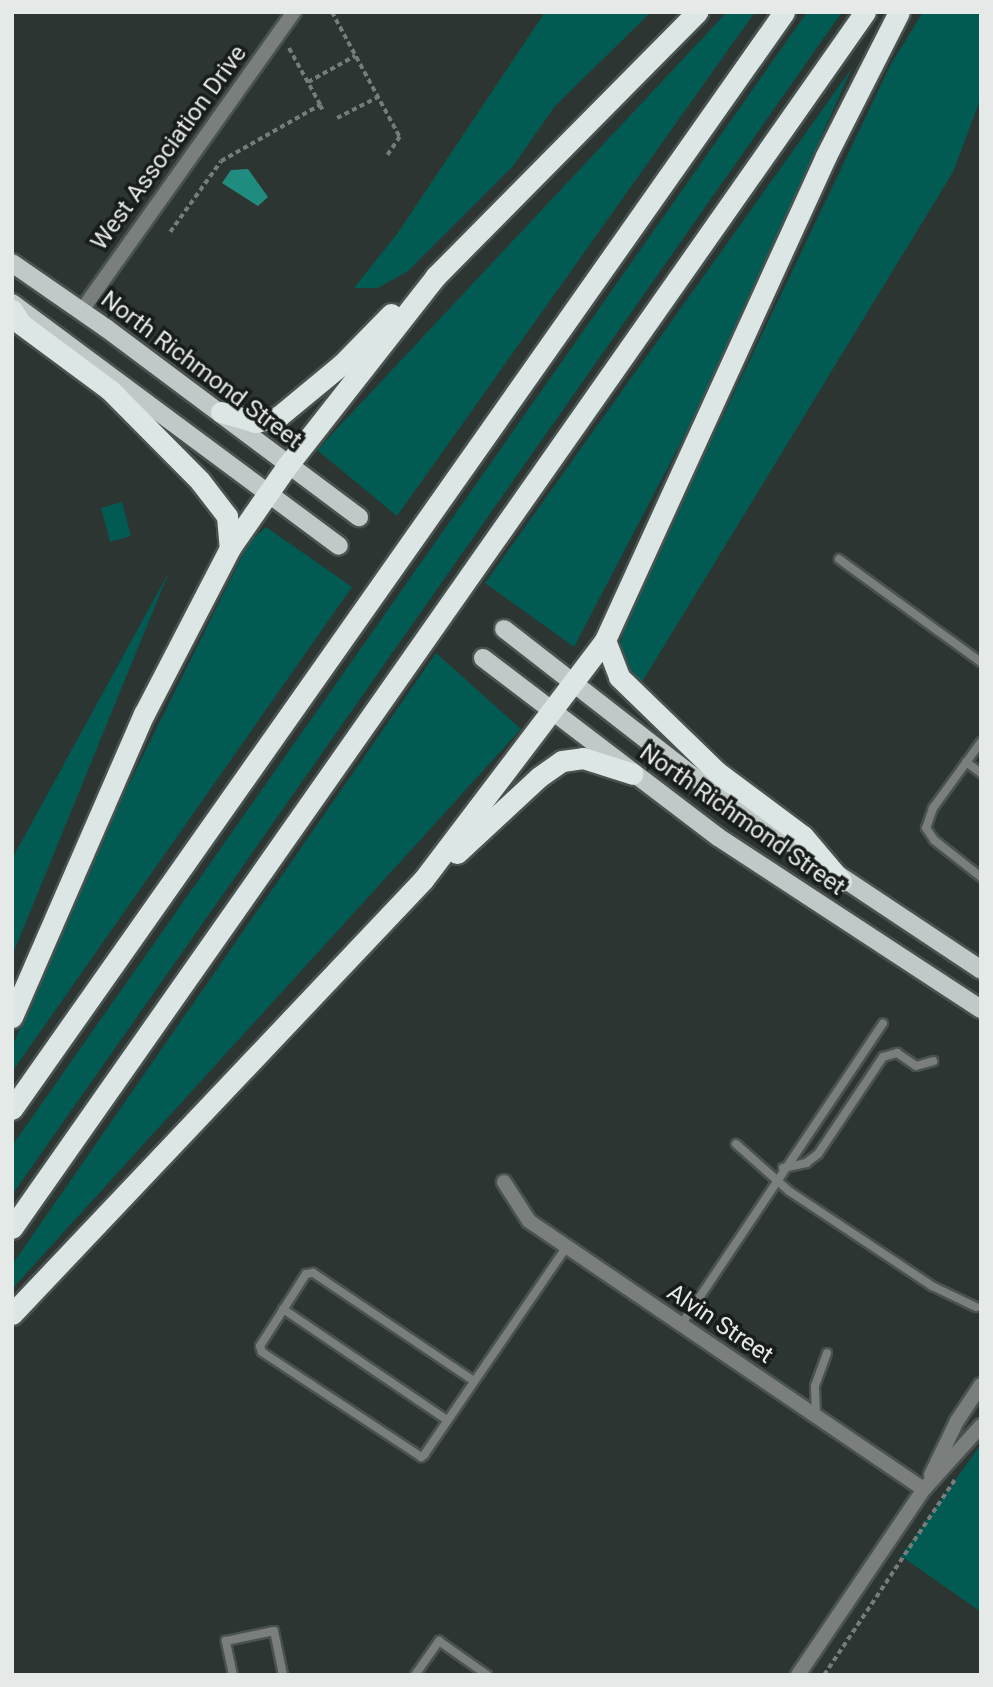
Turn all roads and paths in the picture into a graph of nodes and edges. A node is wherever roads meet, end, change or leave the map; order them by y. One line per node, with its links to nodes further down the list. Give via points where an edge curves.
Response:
1 (294, 12): 7 (street, West Association Drive)
2 (331, 12): 8 (path)
3 (697, 12): 17 (highway)
4 (784, 12): 46 (highway)
5 (865, 12): 51 (highway)
6 (899, 12): 29 (highway, via 826,156)
7 (280, 32): 9 (path); 20 (street, West Association Drive)
8 (355, 56): 9 (path); 10 (path)
9 (308, 83): 11 (path)
10 (378, 97): 13 (path); 14 (path, via 400,137)
11 (320, 105): 12 (path); 15 (path, via 221,161)
12 (324, 113)
13 (337, 118)
14 (388, 155)
15 (170, 232)
16 (12, 264): 20 (main road, North Richmond Street)
17 (435, 276): 21 (highway, via 278,417 256,422); 22 (highway)
18 (12, 303): 23 (main road)
19 (12, 310): 26 (highway, via 21,324 110,390 200,481 228,516)
20 (82, 310): 21 (main road, North Richmond Street)
21 (221, 412): 22 (main road, North Richmond Street)
22 (287, 466): 23 (highway); 24 (main road, North Richmond Street)
23 (269, 492): 25 (main road); 26 (highway)
24 (359, 517)
25 (338, 546)
26 (230, 548): 43 (highway, via 149,703)
27 (839, 559): 31 (lane)
28 (504, 629): 32 (main road, North Richmond Street)
29 (606, 640): 32 (highway); 40 (highway, via 619,677 717,772 803,836)
30 (483, 658): 33 (main road, North Richmond Street)
31 (981, 662)
32 (574, 682): 33 (highway); 40 (main road, North Richmond Street, via 712,791)
33 (552, 712): 37 (main road, North Richmond Street); 39 (highway)
34 (981, 742): 35 (lane)
35 (966, 762): 36 (lane); 38 (lane, via 933,808 926,828 934,840)
36 (981, 772)
37 (633, 774): 39 (highway, via 583,758 562,761); 42 (main road, North Richmond Street, via 795,890)
38 (981, 877)
39 (423, 880): 55 (highway)
40 (841, 881): 41 (main road, North Richmond Street)
41 (981, 970)
42 (981, 1009)
43 (12, 1017)
44 (883, 1023): 48 (lane)
45 (933, 1060): 48 (lane, via 916,1066 897,1054 883,1057 818,1154)
46 (12, 1109)
47 (736, 1144): 49 (lane)
48 (783, 1168): 49 (lane)
49 (775, 1180): 53 (lane, via 932,1286); 56 (lane)
50 (505, 1182): 52 (street, Alvin Street, via 529,1221)
51 (12, 1228)
52 (566, 1246): 56 (street, Alvin Street); 58 (lane)
53 (976, 1307)
54 (283, 1308): 58 (lane, via 306,1274 313,1273); 61 (lane); 61 (lane, via 262,1339 262,1352 421,1457)
55 (12, 1314)
56 (681, 1325): 60 (street, Alvin Street)
57 (827, 1353): 60 (lane, via 815,1386)
58 (474, 1381): 61 (lane)
59 (981, 1385): 64 (street, via 957,1421)
60 (816, 1416): 64 (street, Alvin Street)
61 (447, 1420)
62 (981, 1426): 64 (street)
63 (959, 1469): 70 (path)
64 (924, 1489): 69 (street)
65 (233, 1675): 66 (lane, via 226,1641 274,1631)
66 (283, 1675)
67 (415, 1675): 68 (lane, via 439,1642)
68 (487, 1675)
69 (798, 1675)
70 (824, 1675)

